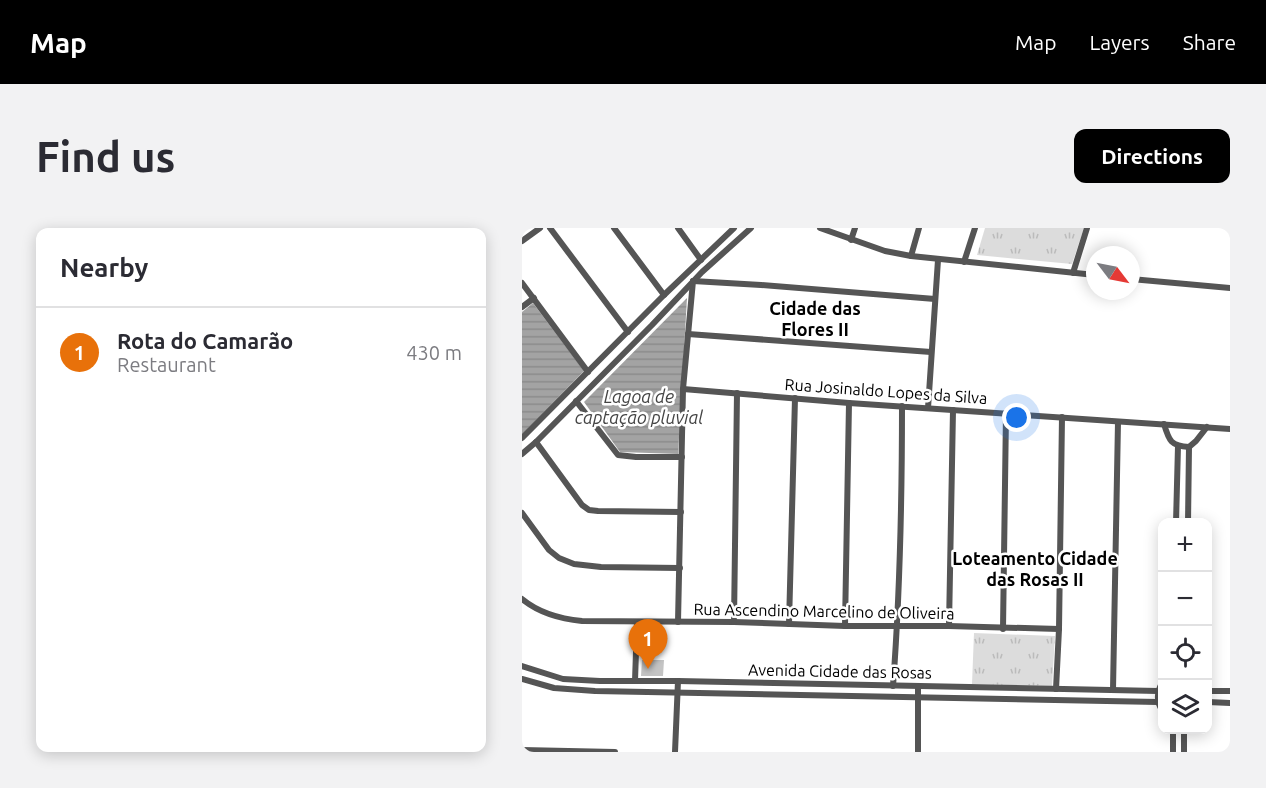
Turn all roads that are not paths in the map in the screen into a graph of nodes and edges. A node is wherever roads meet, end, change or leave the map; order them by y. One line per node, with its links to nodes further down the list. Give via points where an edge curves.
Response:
1 (540, 228): 13 (street)
2 (550, 228): 29 (street)
3 (614, 228): 25 (street)
4 (678, 228): 15 (street)
5 (734, 228): 15 (street)
6 (751, 228): 22 (street)
7 (820, 228): 12 (street)
8 (855, 228): 12 (street)
9 (919, 228): 14 (street)
10 (975, 228): 17 (street)
11 (1087, 228): 18 (street)
12 (851, 240): 14 (street)
13 (522, 241)
14 (911, 256): 16 (street)
15 (701, 260): 19 (street)
16 (938, 260): 17 (street); 27 (street)
17 (964, 262): 18 (street)
18 (1073, 273): 20 (street)
19 (686, 274): 22 (street); 25 (street)
20 (1086, 274)
21 (1140, 280): 24 (street)
22 (693, 281): 27 (street); 30 (street); 36 (street)
23 (522, 283): 26 (street)
24 (1230, 288)
25 (664, 295): 29 (street)
26 (534, 298): 28 (street); 32 (street)
27 (935, 299): 31 (street)
28 (522, 308)
29 (628, 332): 32 (street)
30 (688, 334): 31 (street); 33 (street)
31 (931, 352): 39 (street)
32 (588, 372): 47 (street)
33 (683, 389): 34 (street, Rua Josinaldo Lopes da Silva); 52 (street)
34 (737, 393): 35 (street, Rua Josinaldo Lopes da Silva); 61 (street)
35 (795, 398): 37 (street, Rua Josinaldo Lopes da Silva); 62 (street)
36 (576, 401): 48 (street); 52 (street, via 618,455)
37 (849, 403): 38 (street, Rua Josinaldo Lopes da Silva); 63 (street)
38 (902, 406): 39 (street, Rua Josinaldo Lopes da Silva); 64 (street)
39 (928, 408): 40 (street, Rua Josinaldo Lopes da Silva)
40 (953, 410): 41 (street, Rua Josinaldo Lopes da Silva); 65 (street)
41 (1006, 413): 42 (street, Rua Josinaldo Lopes da Silva); 66 (street)
42 (1062, 417): 43 (street, Rua Josinaldo Lopes da Silva); 67 (street)
43 (1118, 422): 44 (street, Rua Josinaldo Lopes da Silva); 75 (street)
44 (1164, 424): 45 (street, Rua Josinaldo Lopes da Silva); 49 (street, via 1168,438)
45 (1207, 427): 46 (street, Rua Josinaldo Lopes da Silva); 50 (street)
46 (1230, 429)
47 (522, 438)
48 (536, 442): 51 (street); 53 (street, via 589,510)
49 (1178, 446): 50 (street); 55 (street)
50 (1189, 447): 56 (street)
51 (522, 454)
52 (682, 457): 53 (street)
53 (681, 512): 57 (street)
54 (522, 513): 57 (street, via 549,550 574,564)
55 (1176, 518)
56 (1188, 518)
57 (680, 568): 60 (street)
58 (522, 599): 59 (street, Rua Ascendino Marcelino de Oliveira, via 544,612 569,619)
59 (637, 622): 60 (street, Rua Ascendino Marcelino de Oliveira); 70 (street)
60 (678, 622): 61 (street, Rua Ascendino Marcelino de Oliveira)
61 (734, 622): 62 (street, Rua Ascendino Marcelino de Oliveira)
62 (789, 624): 63 (street, Rua Ascendino Marcelino de Oliveira)
63 (845, 626): 64 (street, Rua Ascendino Marcelino de Oliveira)
64 (897, 626): 65 (street, Rua Ascendino Marcelino de Oliveira); 72 (street)
65 (949, 626): 66 (street, Rua Ascendino Marcelino de Oliveira)
66 (1004, 629): 67 (street, Rua Ascendino Marcelino de Oliveira)
67 (1059, 629): 74 (street)
68 (522, 666): 70 (street, Avenida Cidade das Rosas, via 563,679)
69 (522, 679): 79 (street, Avenida Cidade das Rosas, via 574,690)
70 (635, 681): 71 (street, Avenida Cidade das Rosas)
71 (678, 681): 72 (street, Avenida Cidade das Rosas); 79 (street)
72 (893, 686): 73 (street, Avenida Cidade das Rosas)
73 (918, 686): 74 (street, Avenida Cidade das Rosas); 80 (street)
74 (1056, 688): 75 (street, Avenida Cidade das Rosas)
75 (1113, 690): 76 (street, Avenida Cidade das Rosas)
76 (1158, 691)
77 (1212, 692): 78 (street)
78 (1230, 692)
79 (677, 693): 80 (street, Avenida Cidade das Rosas); 88 (street)
80 (918, 698): 81 (street, Avenida Cidade das Rosas); 89 (street)
81 (1158, 702)
82 (1212, 702): 83 (street)
83 (1230, 703)
84 (1173, 734): 90 (street)
85 (1184, 734): 91 (street)
86 (522, 750): 87 (street)
87 (615, 752)
88 (675, 752)
89 (918, 752)
90 (1173, 752)
91 (1184, 752)

